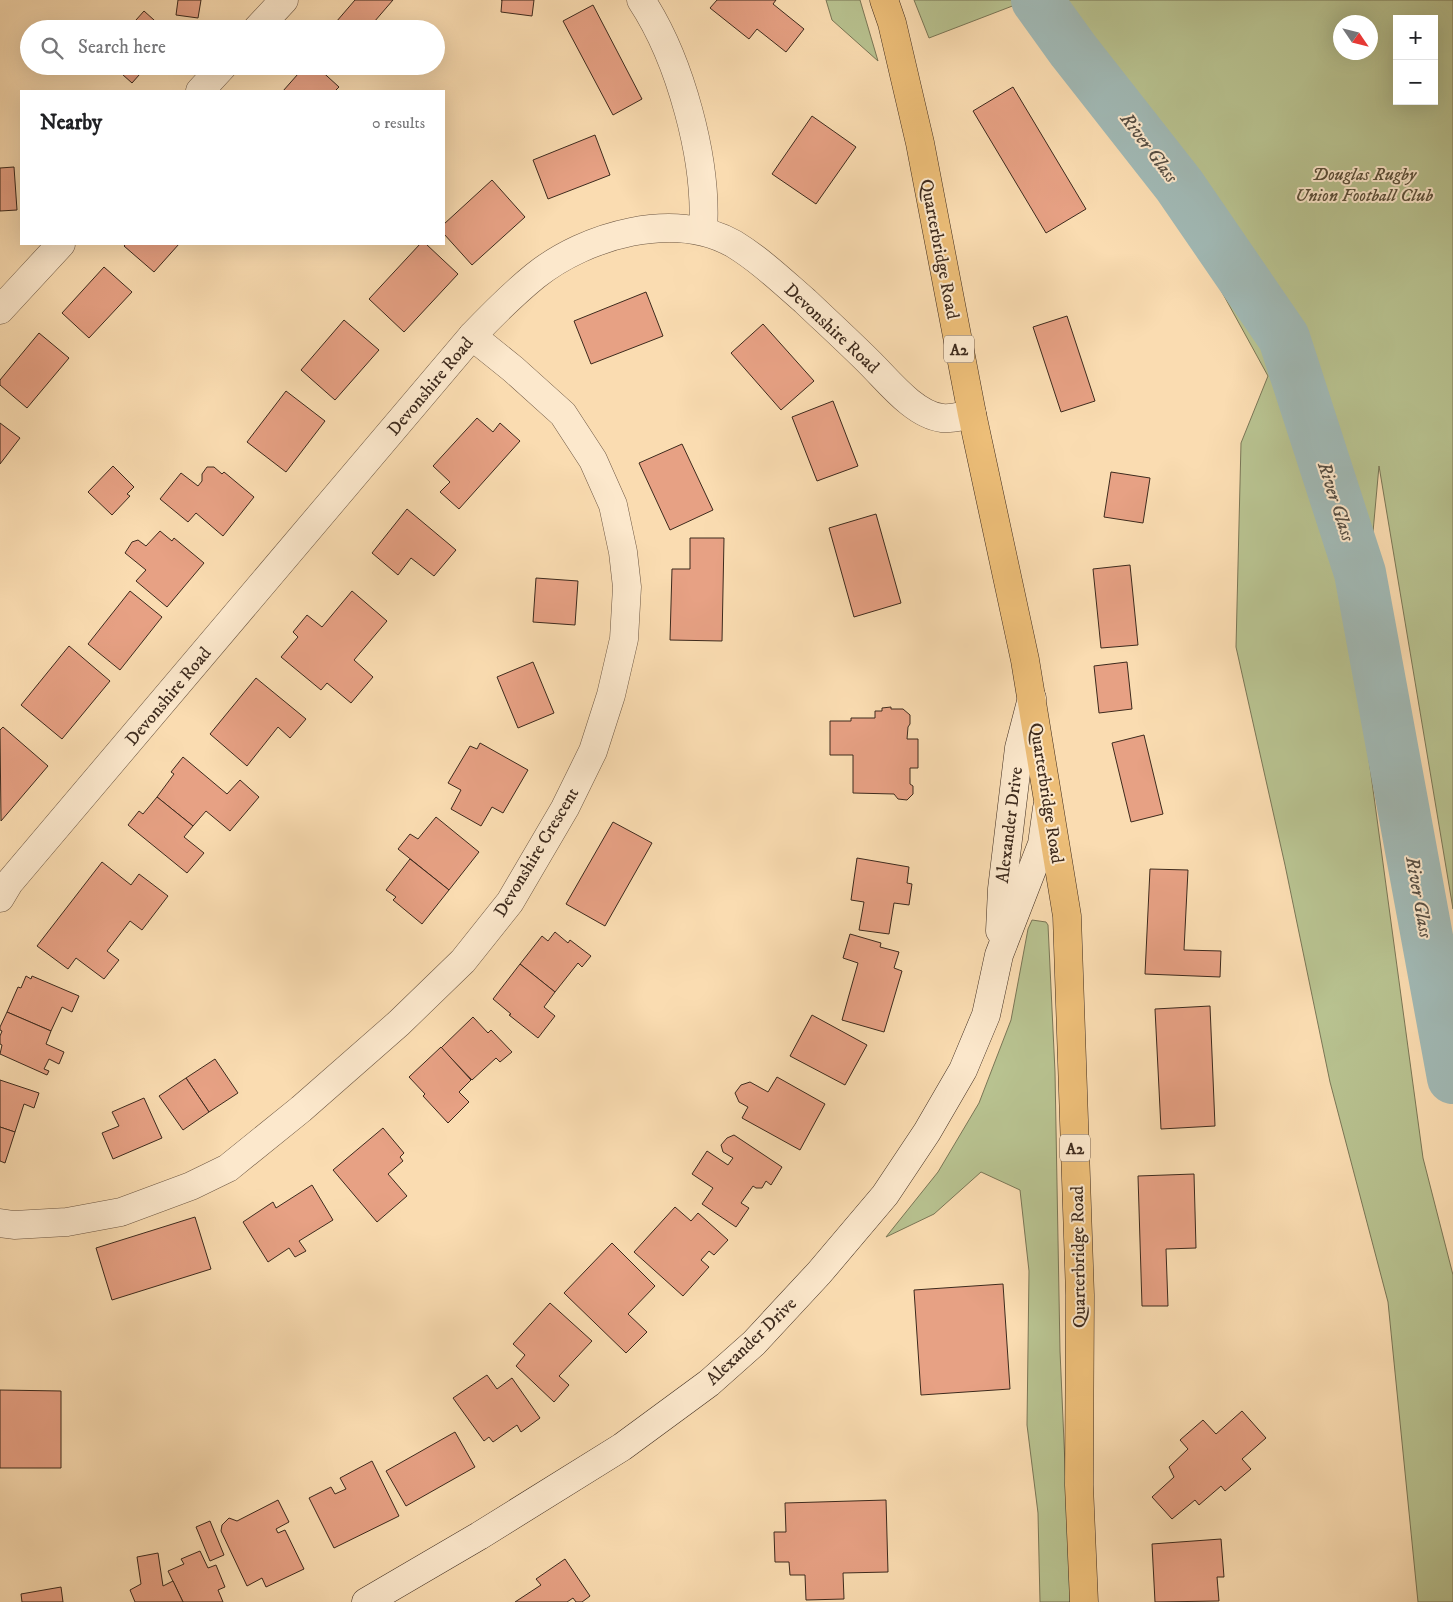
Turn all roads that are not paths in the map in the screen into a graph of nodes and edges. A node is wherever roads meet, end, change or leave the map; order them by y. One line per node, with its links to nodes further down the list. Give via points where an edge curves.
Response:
1 (284, 0): 4 (street)
2 (641, 0): 7 (street, via 663,37 689,110 702,183)
3 (884, 0): 11 (highway, Quarterbridge Road / A2, via 920,143)
4 (265, 20)
5 (215, 75): 6 (street)
6 (201, 90)
7 (703, 231): 10 (street, Devonshire Road, via 672,228 616,234 560,259 536,275); 11 (street, Devonshire Road, via 733,244 770,270 914,406 942,418)
8 (60, 245): 9 (street)
9 (0, 310)
10 (472, 336): 14 (street, Devonshire Road); 16 (street, Devonshire Crescent, via 563,414 593,460 613,505 623,552 627,587 624,639 593,751 565,808 510,902 463,961 322,1091 228,1168 191,1186 121,1212 67,1222)
11 (972, 414): 12 (highway, Quarterbridge Road / A2)
12 (1032, 698): 13 (highway, Quarterbridge Road / A2); 15 (street, Alexander Drive, via 1019,748 1002,889)
13 (1048, 800): 15 (street, Alexander Drive, via 1042,844); 18 (highway, Quarterbridge Road / A2, via 1067,916 1080,1295 1079,1485)
14 (0, 898)
15 (999, 955): 17 (street, Alexander Drive, via 986,1015 962,1070 927,1132 885,1195 754,1343 708,1383 622,1447)
16 (0, 1223)
17 (366, 1602)
18 (1084, 1602)

